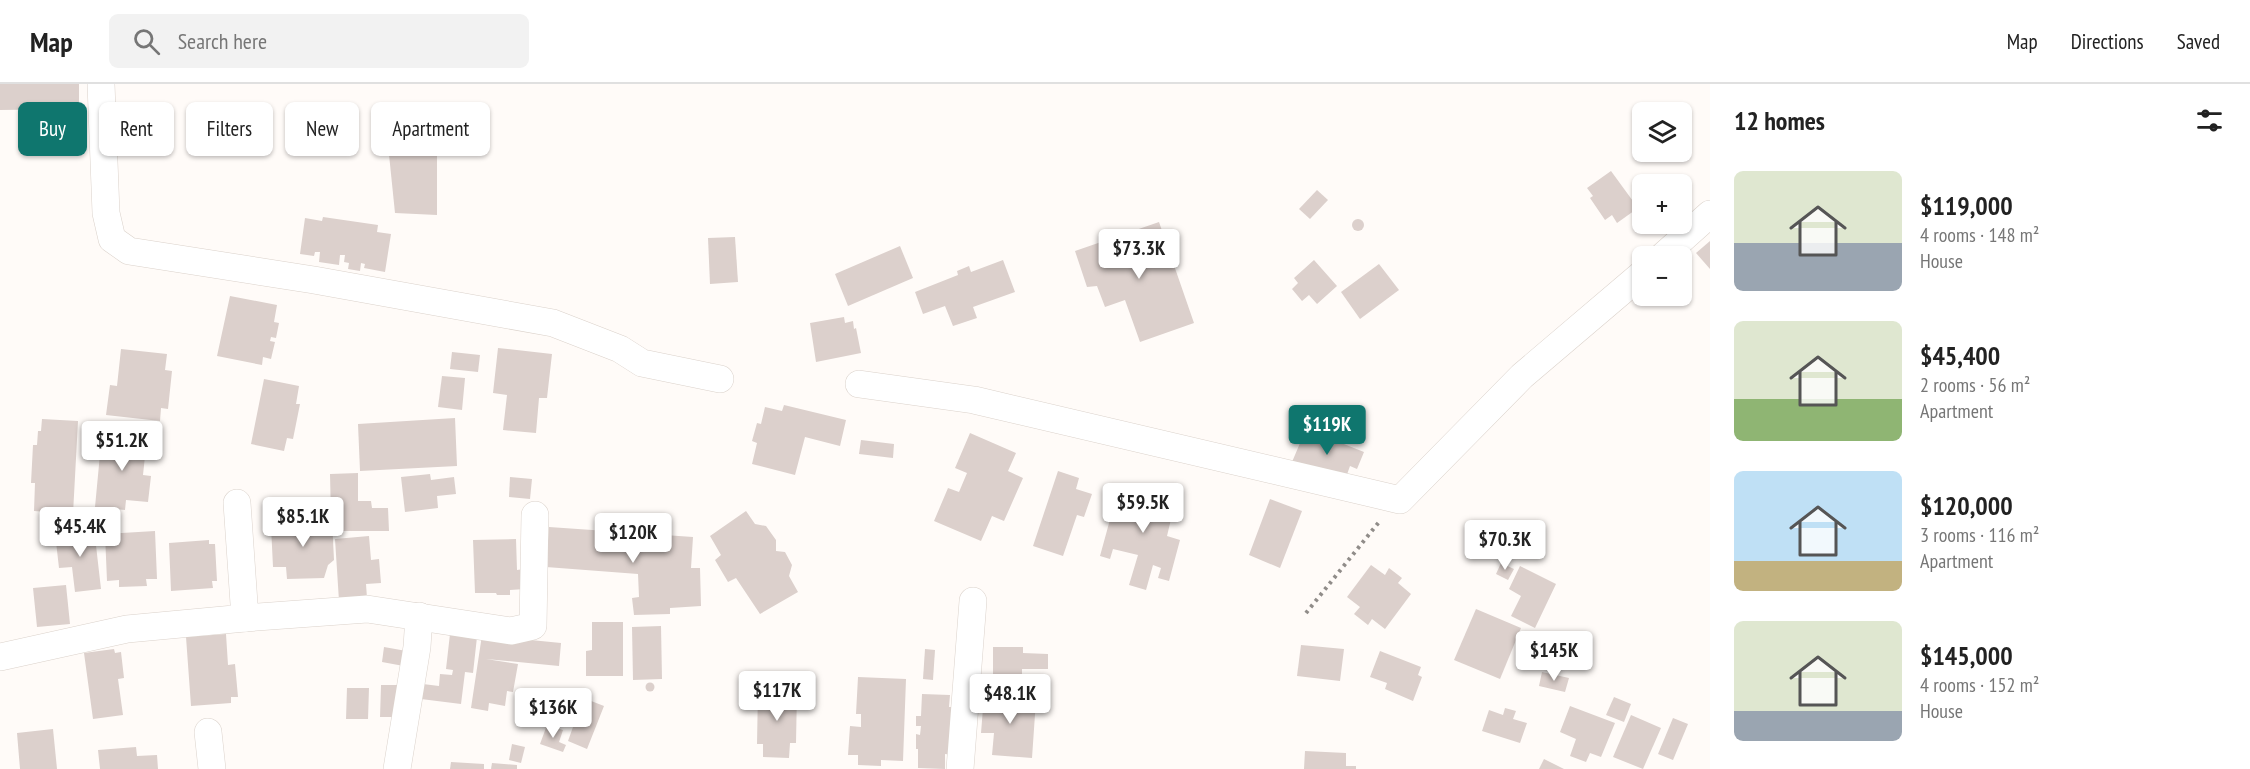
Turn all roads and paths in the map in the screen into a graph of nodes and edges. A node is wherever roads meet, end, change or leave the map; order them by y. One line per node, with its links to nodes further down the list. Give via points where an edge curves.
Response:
1 (101, 84): 5 (street, via 106,213 112,239 129,251 553,323 620,349 642,363)
2 (1710, 214): 3 (street)
3 (1674, 246)
4 (1632, 282): 7 (street, via 1522,376)
5 (720, 379)
6 (859, 384): 7 (street, via 974,400)
7 (1400, 500): 11 (path)
8 (237, 503): 13 (street)
9 (535, 515): 12 (street, via 533,626 511,631)
10 (973, 601): 18 (street)
11 (1306, 613)
12 (419, 616): 13 (street, via 367,609); 17 (street)
13 (245, 618): 14 (street, via 127,629)
14 (0, 657)
15 (208, 732): 16 (street)
16 (212, 769)
17 (397, 769)
18 (960, 769)

